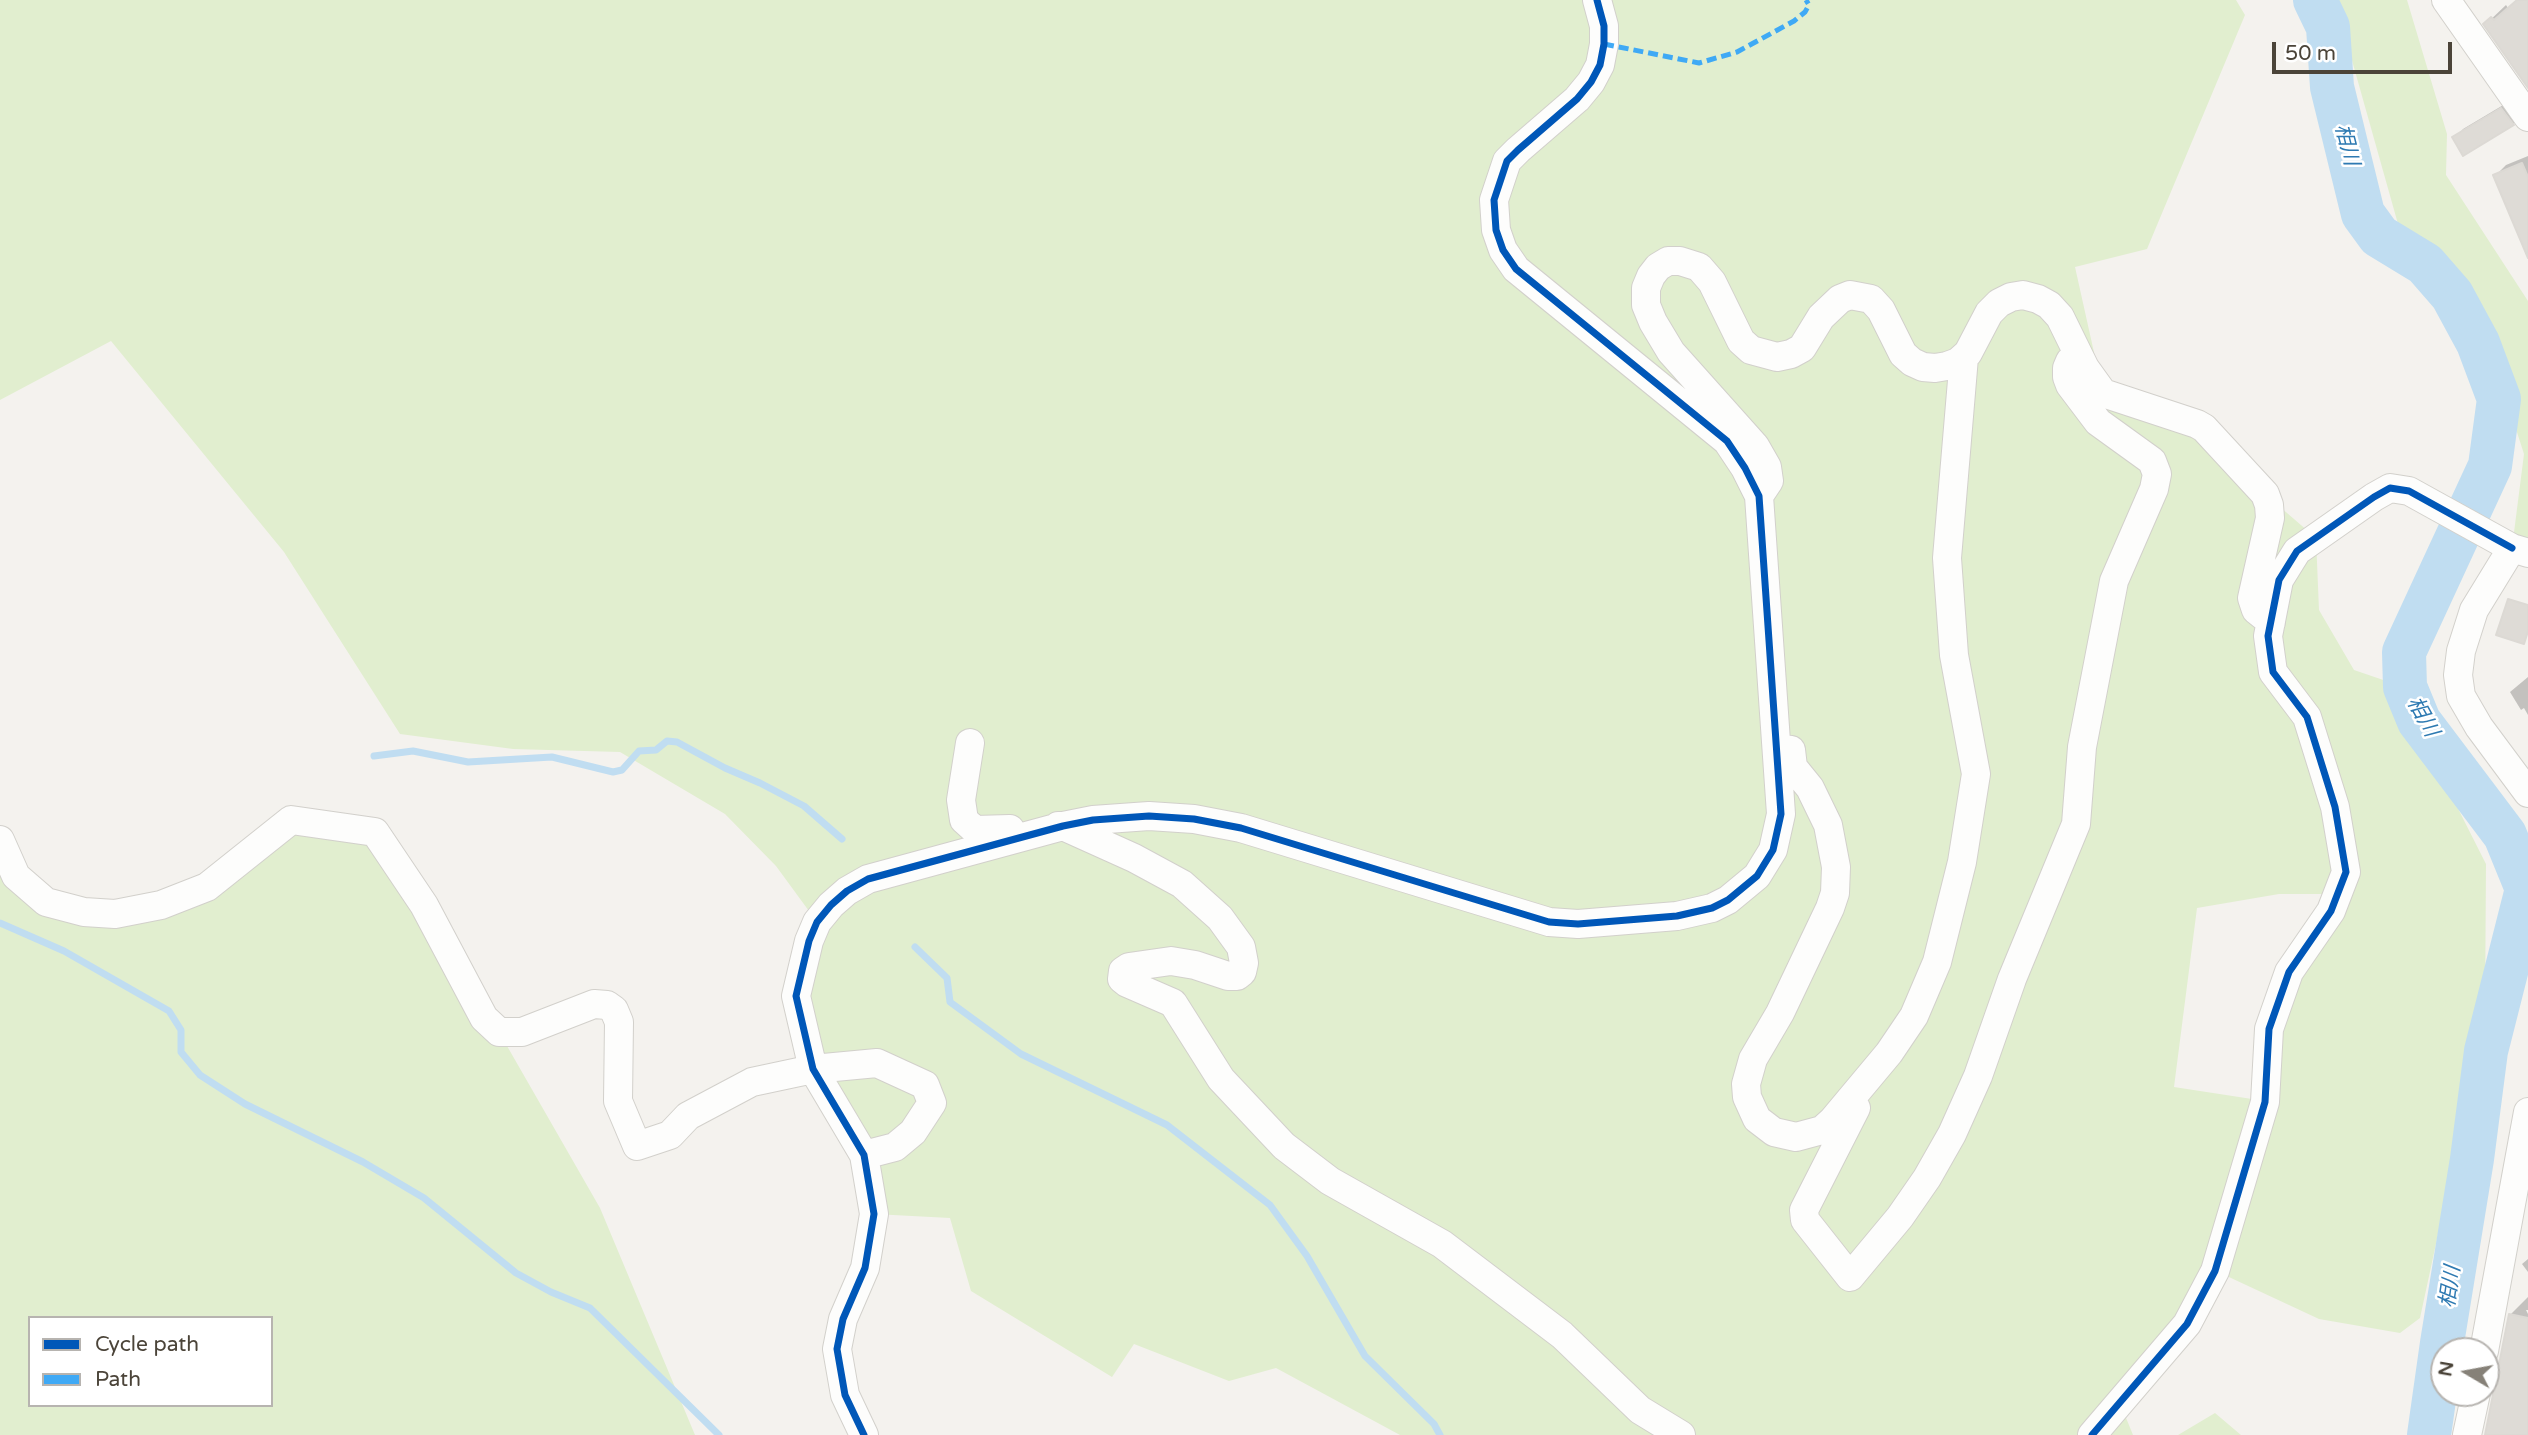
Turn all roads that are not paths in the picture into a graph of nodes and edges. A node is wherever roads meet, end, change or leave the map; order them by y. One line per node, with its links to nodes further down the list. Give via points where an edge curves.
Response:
1 (1597, 0): 6 (street, via 1604,26 1600,65 1577,99 1507,161 1494,200 1496,230 1516,270 1727,441)
2 (2446, 0): 3 (street)
3 (2528, 117)
4 (2078, 355): 5 (street, via 2060,317 2049,305 2023,295 2011,297 1989,313); 8 (street, via 2104,393 2204,428 2265,494 2270,518 2252,598 2256,610); 15 (street, via 2067,368 2070,385 2098,422 2152,461 2157,474 2114,581 2082,747 2076,824 1952,1134 1900,1217 1850,1277 1805,1220 1804,1210 1857,1106)
5 (1964, 357): 6 (street, via 1934,369 1912,362 1871,299 1850,295 1821,317 1801,348 1777,357 1763,355 1741,341 1712,282 1699,267 1680,261 1658,267 1646,288 1653,322 1671,352 1755,446 1769,481); 15 (street, via 1947,558 1954,655 1975,788 1962,862 1926,992 1889,1053)
6 (1759, 496): 10 (street)
7 (2520, 550): 8 (street, via 2409,491 2390,488 2297,551 2279,580); 11 (street, via 2474,610 2458,675 2461,696 2479,727)
8 (2271, 622): 24 (street, via 2268,636 2273,672 2308,717 2335,807 2346,872 2332,911 2289,972 2269,1029 2265,1102 2216,1271 2187,1324)
9 (970, 743): 12 (street, via 961,800 964,820 975,830)
10 (1778, 749): 12 (street, via 1781,814 1766,865 1728,900 1677,916 1549,922 1241,828 1194,818 1149,816); 15 (street, via 1791,750 1793,767 1810,788 1828,825 1836,880 1830,908 1753,1059 1747,1097 1765,1128 1796,1137 1822,1130)
11 (2528, 793)
12 (1063, 826): 14 (street, via 868,878 831,905 809,941 796,996); 23 (street, via 1182,884 1220,918 1241,947 1244,963 1237,976 1171,961 1129,967 1122,979 1173,1003 1221,1079 1284,1146 1330,1181 1442,1244 1562,1335 1640,1410)
13 (0, 840): 14 (street, via 16,876 46,902 115,914 161,905 207,887 291,820 375,832 424,905 484,1018 499,1032 523,1032 594,1004 614,1010 619,1022 618,1101 638,1146 670,1135 688,1116 752,1082)
14 (813, 1069): 17 (street); 17 (street, via 877,1063 925,1085 932,1104 913,1132 895,1147)
15 (1852, 1096)
16 (2528, 1112): 19 (street)
17 (864, 1154): 22 (street, via 874,1214 865,1268 843,1319 837,1349 845,1395)
18 (2528, 1238): 19 (street)
19 (2503, 1257): 20 (street)
20 (2487, 1337)
21 (2473, 1407): 25 (street)
22 (864, 1435)
23 (1681, 1435)
24 (2092, 1435)
25 (2467, 1435)

